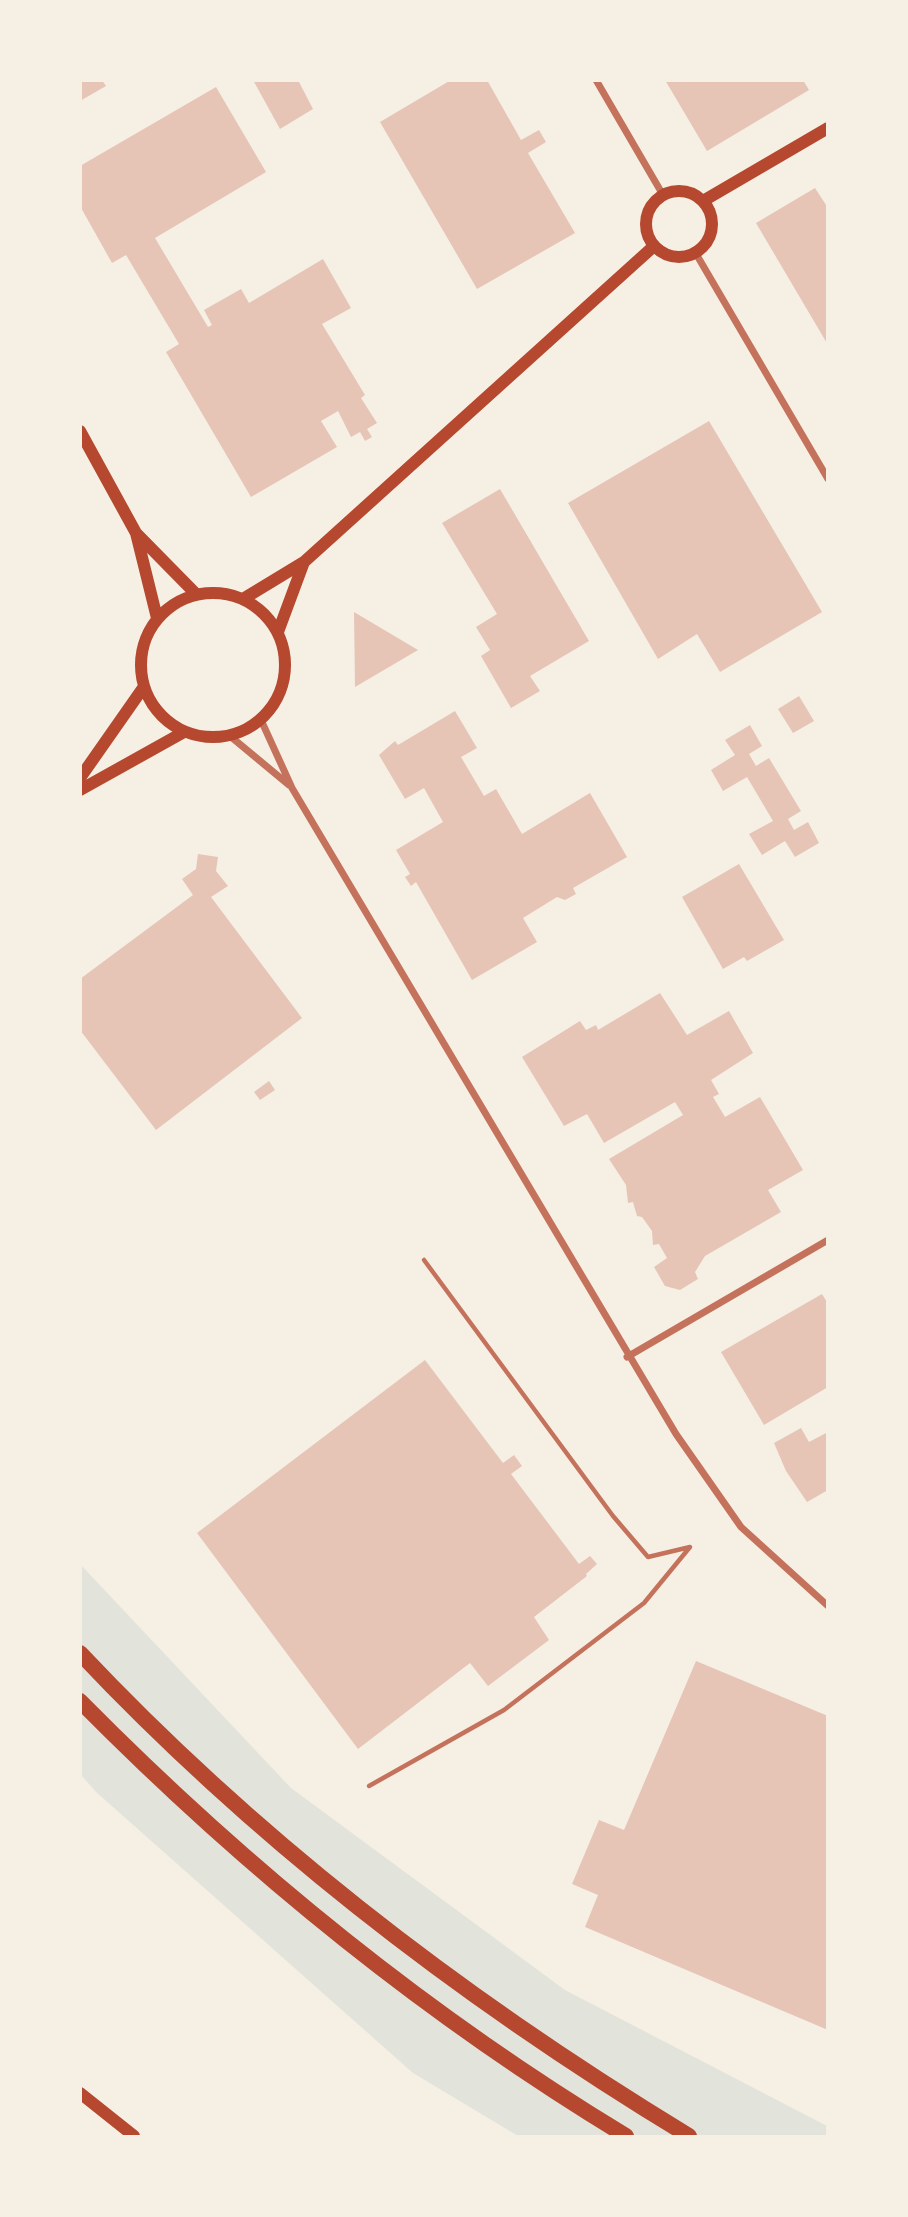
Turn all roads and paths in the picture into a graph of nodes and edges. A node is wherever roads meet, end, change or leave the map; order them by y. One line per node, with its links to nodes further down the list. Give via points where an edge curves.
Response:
1 (596, 80): 3 (street)
2 (828, 128): 4 (main road)
3 (663, 195): 4 (main road, via 684,191); 5 (main road, via 646,218)
4 (703, 201): 6 (main road, via 712,223 710,234)
5 (654, 246): 6 (main road, via 674,256); 10 (main road)
6 (695, 252): 8 (street)
7 (80, 431): 9 (main road)
8 (828, 479)
9 (136, 533): 11 (main road); 13 (main road)
10 (304, 562): 12 (main road); 14 (main road)
11 (196, 594): 12 (main road, via 220,592); 13 (main road)
12 (243, 599): 14 (main road, via 263,612)
13 (157, 618): 15 (main road, via 141,651)
14 (278, 632): 16 (main road, via 285,655 285,679)
15 (143, 688): 17 (main road, via 159,715); 19 (main road)
16 (261, 720): 18 (main road); 20 (street)
17 (184, 733): 18 (main road); 21 (main road)
18 (230, 737): 20 (street)
19 (80, 778)
20 (292, 788): 24 (street)
21 (80, 790)
22 (828, 1240): 24 (street)
23 (424, 1260): 28 (lane, via 648,1557 690,1547 644,1603 505,1710)
24 (627, 1357): 25 (street, via 741,1527)
25 (828, 1606)
26 (80, 1653): 32 (highway, via 162,1737 328,1886 504,2018)
27 (80, 1701): 31 (highway, via 228,1843 388,1975 487,2047)
28 (369, 1786)
29 (80, 2093): 30 (main road)
30 (134, 2137)
31 (626, 2137)
32 (690, 2137)

